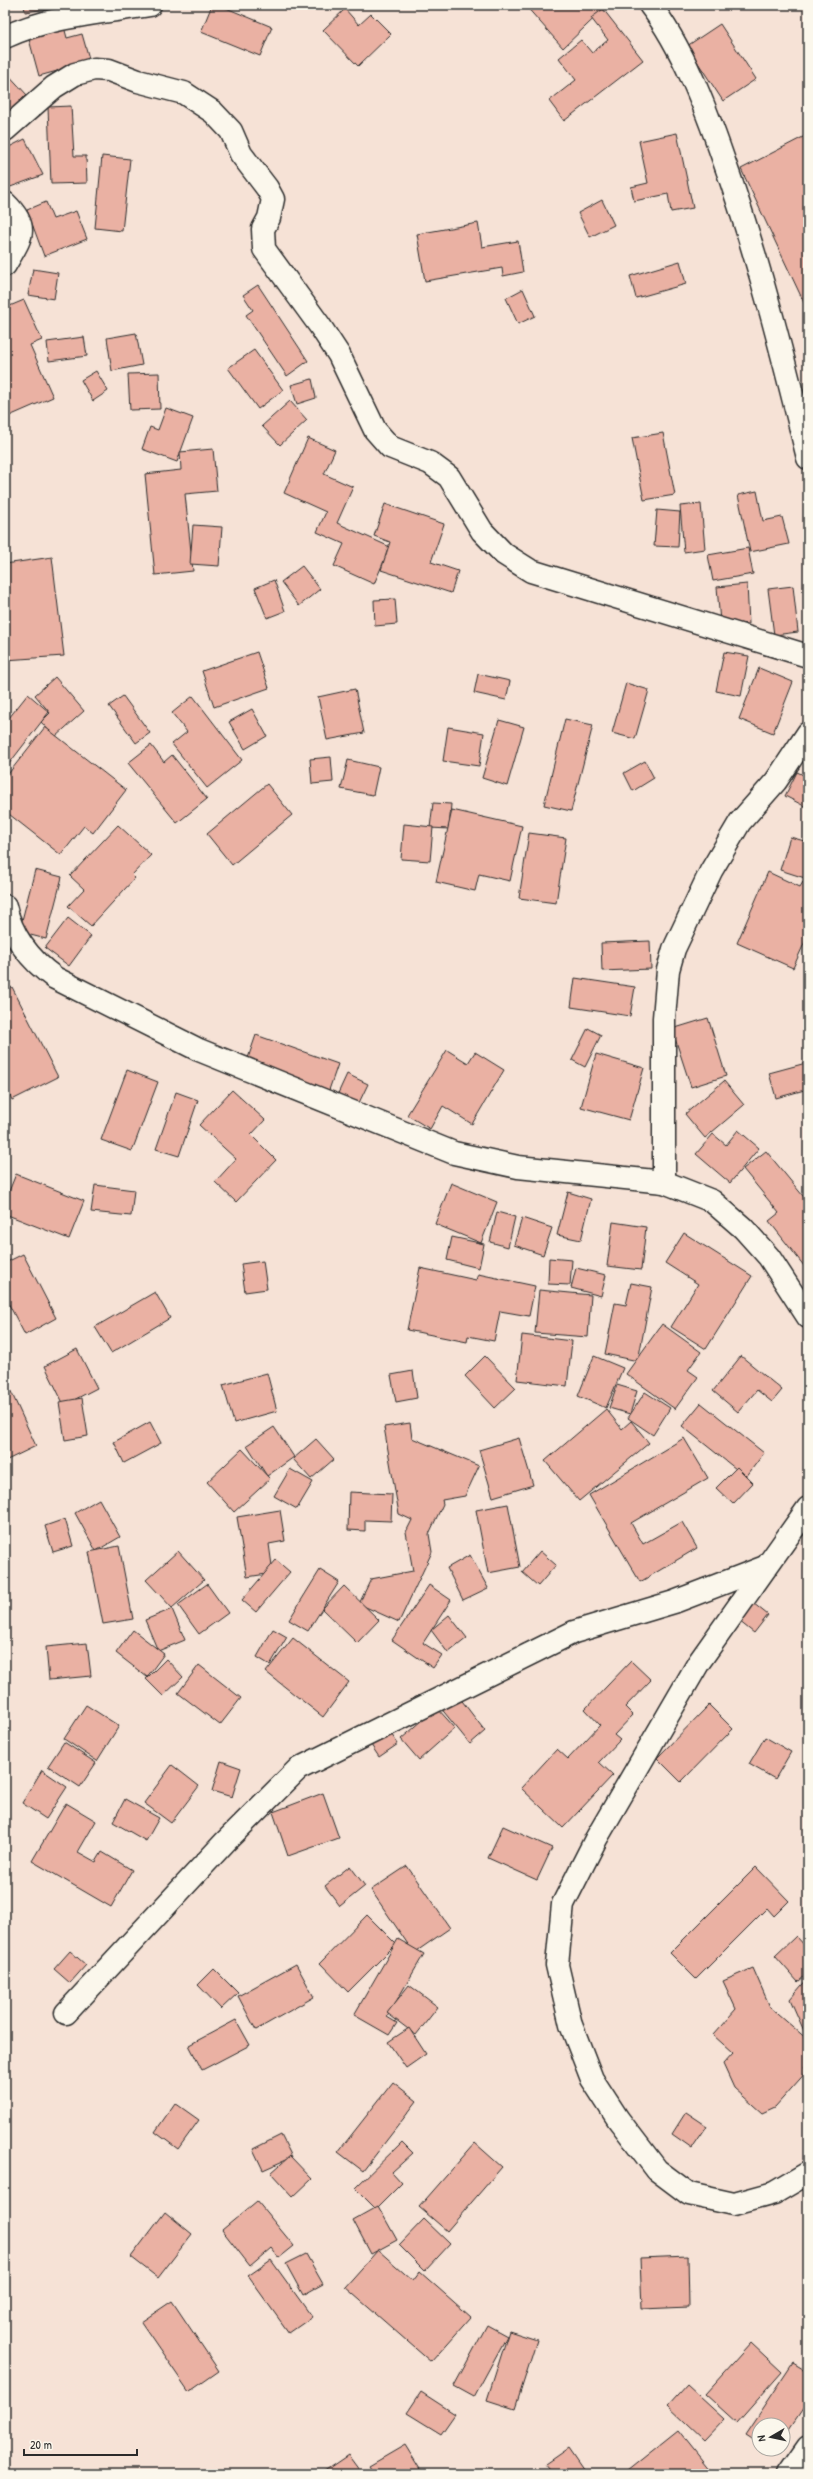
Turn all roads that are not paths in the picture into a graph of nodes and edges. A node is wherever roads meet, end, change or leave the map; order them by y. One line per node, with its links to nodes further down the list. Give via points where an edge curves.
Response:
1 (150, 5): 3 (street, via 49,21 27,26)
2 (650, 5): 7 (street, via 688,70 711,123 741,207 769,301)
3 (5, 37)
4 (5, 130): 8 (street, via 54,87 75,74 94,69 109,70 190,96 213,112 231,131 242,154 267,188 273,199 273,207 263,229 264,249 339,356 375,430 390,447 430,463 449,477 482,531 504,554 531,571)
5 (5, 203): 6 (street, via 18,217 22,231)
6 (5, 265)
7 (808, 458)
8 (808, 656)
9 (808, 733): 11 (street, via 776,781 740,822 711,871 674,949 668,970 664,1018)
10 (5, 906): 11 (street, via 15,935 26,952 45,971 206,1053 454,1153 518,1166)
11 (664, 1182): 12 (street, via 712,1201 743,1228 769,1257)
12 (808, 1317)
13 (808, 1508): 14 (street)
14 (765, 1566): 15 (street, via 674,1602 574,1632 298,1769 225,1842); 16 (street, via 699,1662 596,1839 563,1904 557,1965 571,2025 592,2079 657,2170 689,2194 734,2204 774,2193)
15 (66, 2014)
16 (808, 2173)
17 (808, 2448): 18 (street)
18 (789, 2474)

